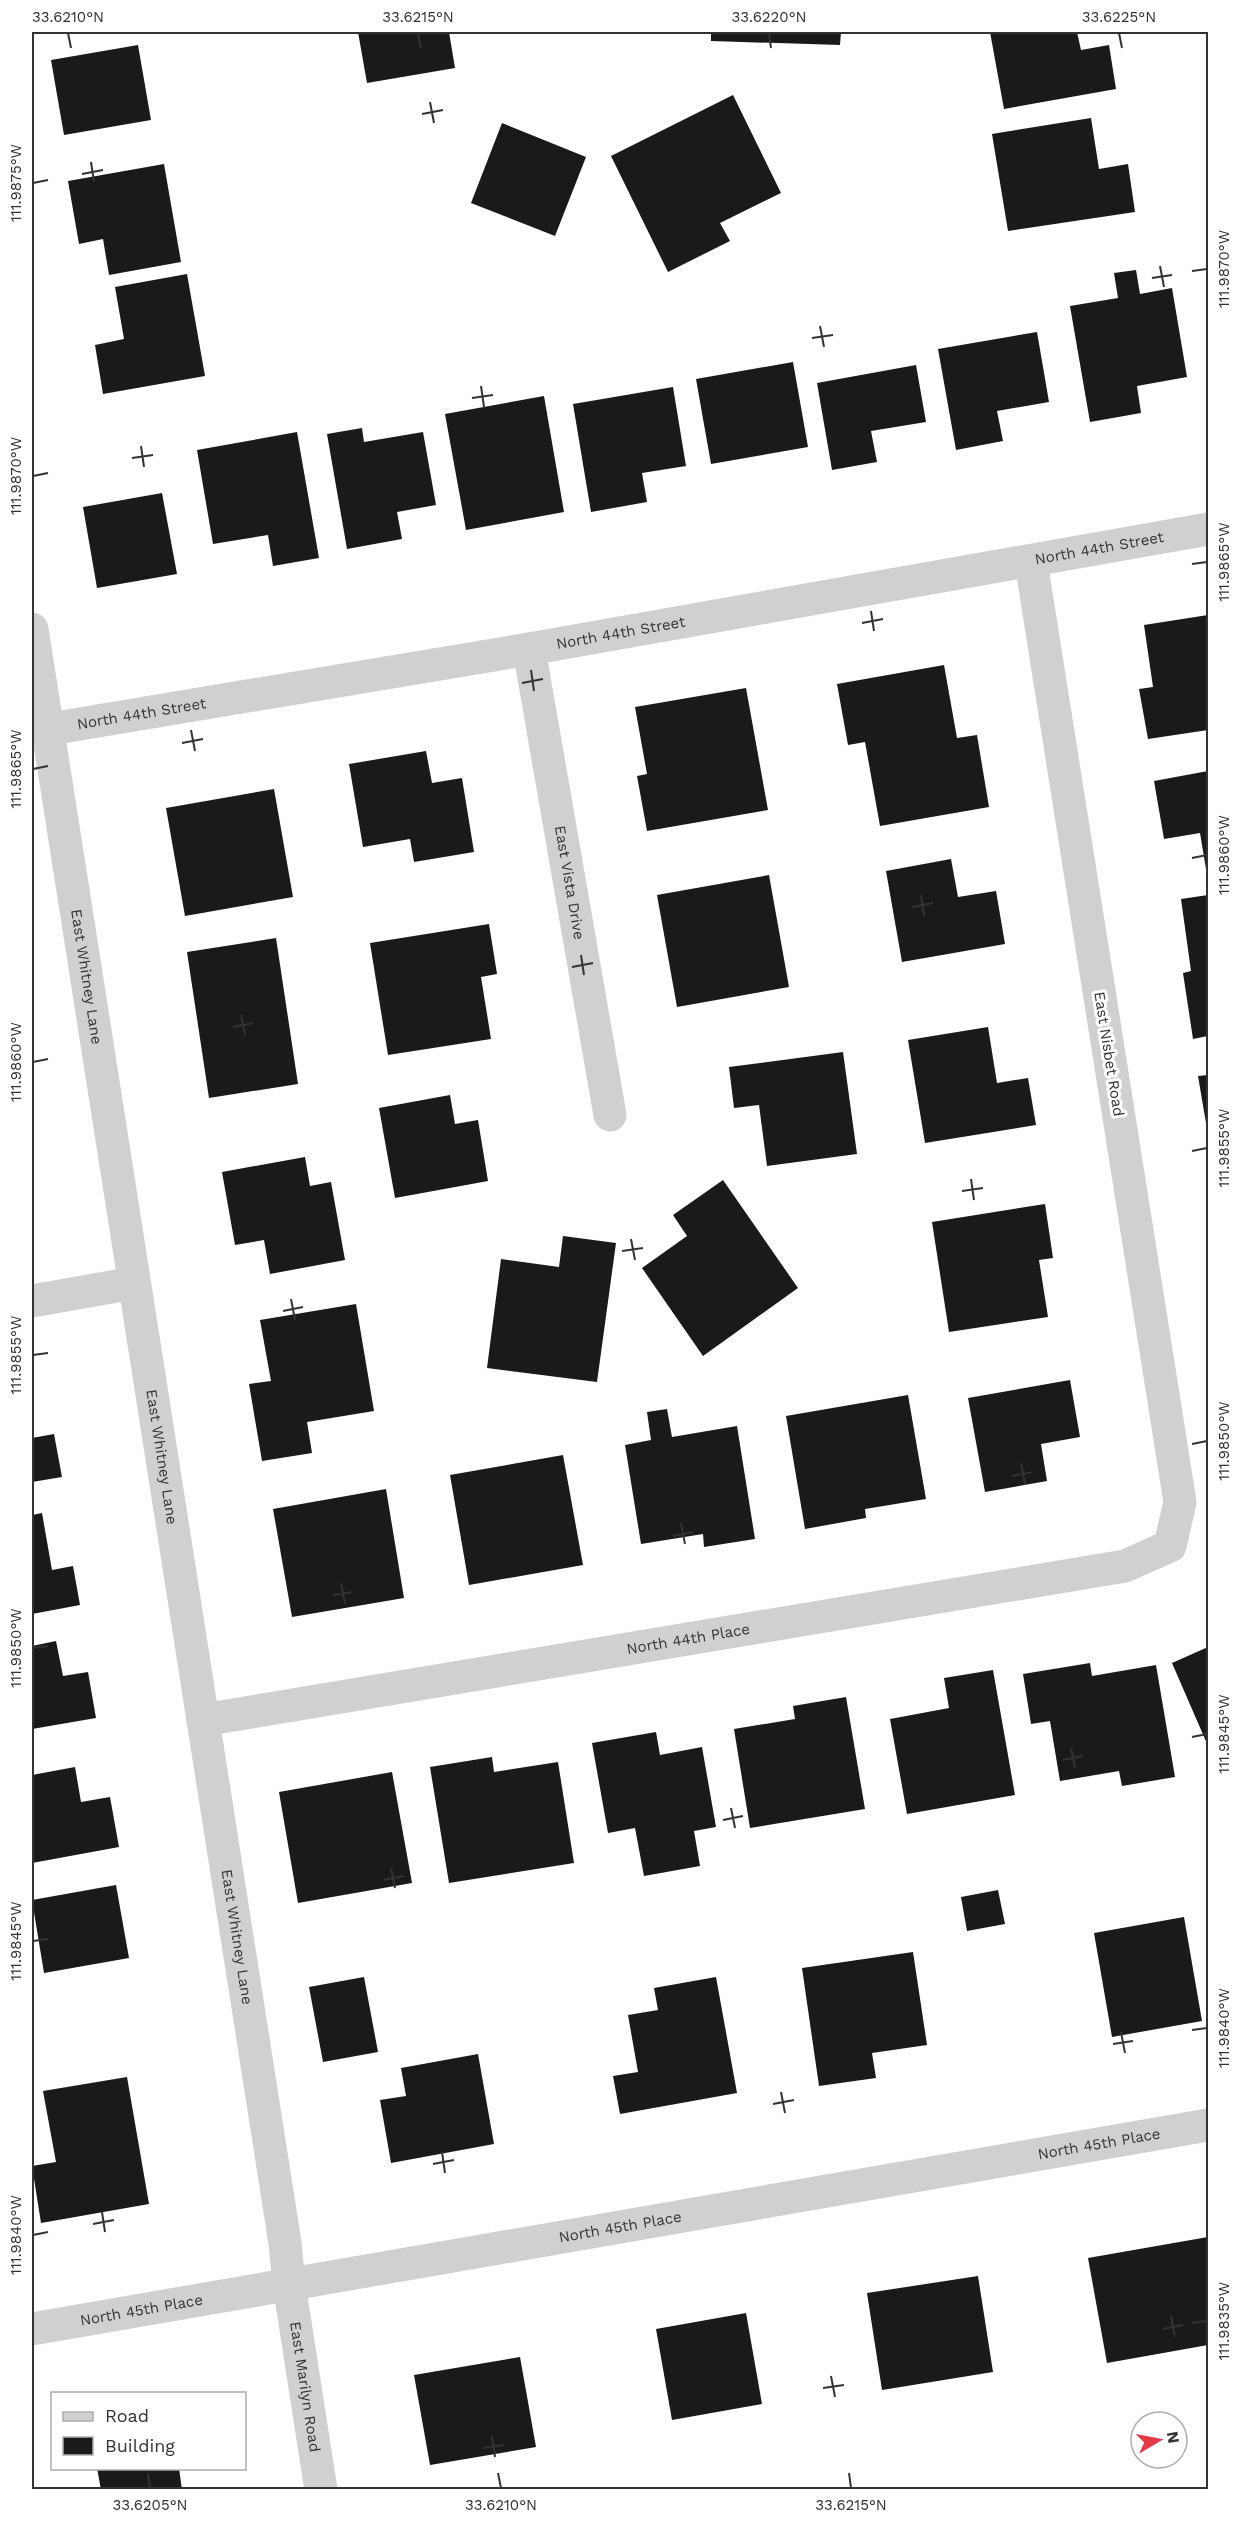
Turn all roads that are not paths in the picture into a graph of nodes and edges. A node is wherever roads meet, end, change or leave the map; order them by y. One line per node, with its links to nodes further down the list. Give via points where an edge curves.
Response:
1 (1209, 529): 2 (street, North 44th Street)
2 (1031, 562): 4 (street, North 44th Street); 9 (street, East Nisbet Road, via 1180,1502)
3 (32, 630): 5 (street, East Whitney Lane)
4 (529, 649): 5 (street, North 44th Street); 6 (street, East Vista Drive)
5 (40, 731): 7 (street, East Whitney Lane)
6 (610, 1115)
7 (134, 1283): 8 (street); 10 (street, East Whitney Lane)
8 (32, 1301)
9 (1170, 1546): 10 (street, North 44th Place, via 1125,1566)
10 (203, 1720): 12 (street, East Whitney Lane)
11 (1209, 2125): 12 (street, North 45th Place)
12 (289, 2284): 13 (street, North 45th Place); 14 (street, East Marilyn Road)
13 (32, 2329)
14 (321, 2490)

